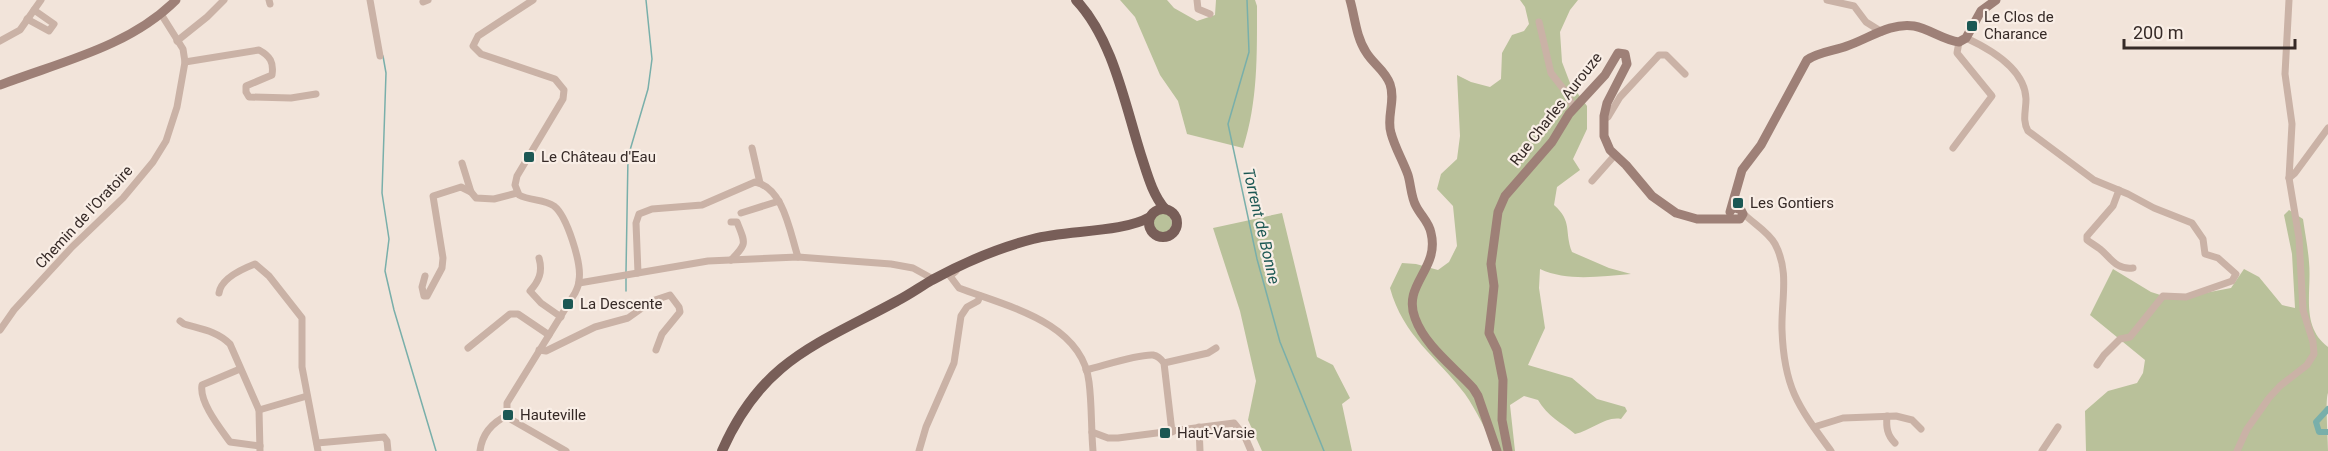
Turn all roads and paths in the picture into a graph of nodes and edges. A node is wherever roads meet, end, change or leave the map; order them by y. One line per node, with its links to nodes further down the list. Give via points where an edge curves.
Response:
1 (41, 0): 12 (street)
2 (176, 0): 13 (street)
3 (224, 0): 20 (street)
4 (370, 0): 22 (street)
5 (533, 0): 41 (street, via 478,36 473,46 481,54 555,80 564,90 563,99 517,176)
6 (1076, 0): 36 (main road, via 1101,35)
7 (1197, 0): 14 (street, via 1198,9)
8 (1350, 0): 97 (street, via 1360,42 1390,84 1392,140 1417,209 1431,233 1432,257 1411,300 1414,317 1431,344 1478,396)
9 (1827, 0): 17 (street, via 1854,6 1866,22)
10 (1996, 0): 18 (street, via 1977,16)
11 (2289, 0): 35 (street, via 2285,74 2292,124)
12 (34, 10): 15 (street); 15 (street, via 54,24 49,31)
13 (161, 14): 20 (street, Chemin de l'Oratoire); 26 (street, via 125,38)
14 (1210, 14)
15 (27, 19): 19 (street, via 20,30)
16 (1539, 22): 28 (street, via 1551,73)
17 (1882, 32): 18 (street, via 1911,26); 45 (street, via 1807,60 1761,145 1742,170 1736,191)
18 (1962, 40): 32 (street, via 1957,53 1992,96); 39 (street, via 2000,58 2021,82 2028,131 2094,180)
19 (0, 41)
20 (177, 41): 21 (street, Chemin de l'Oratoire)
21 (183, 49): 23 (street); 24 (street, Chemin de l'Oratoire)
22 (380, 56)
23 (199, 59): 24 (street); 27 (street, via 260,50 273,64 272,75 246,86 249,97)
24 (185, 62): 66 (street, Chemin de l'Oratoire, via 170,130 153,162 14,310)
25 (1686, 74): 29 (street, via 1666,56 1659,55)
26 (0, 85)
27 (316, 94)
28 (1574, 108): 29 (street, Rue Charles Aurouze, via 1605,75 1618,53 1623,52 1627,64 1607,103); 98 (street, Rue Charles Aurouze, via 1552,142 1505,196 1498,212 1491,264 1494,286 1489,333 1502,373 1502,420)
29 (1604, 118): 33 (street, Rue Charles Aurouze, via 1605,143)
30 (2328, 128): 35 (street)
31 (752, 148): 38 (street)
32 (1953, 148)
33 (1615, 155): 37 (street); 45 (street, Rue Charles Aurouze, via 1652,196 1676,213 1697,219)
34 (462, 162): 40 (street)
35 (2289, 178): 101 (street, via 2300,238 2303,310 2314,354 2268,398)
36 (1149, 181): 43 (main road); 46 (main road)
37 (1592, 181)
38 (760, 183): 42 (street); 56 (street, via 702,205 652,209 639,214)
39 (2120, 190): 55 (street, via 2087,240 2110,261); 73 (street, via 2192,223 2203,239 2205,254 2218,258 2236,274 2232,281 2186,297 2163,296 2130,337 2120,339)
40 (471, 192): 41 (street, via 476,198 486,199); 57 (street, via 461,187 433,196 443,258 427,296 422,287)
41 (517, 193): 60 (street, via 551,204 561,212 569,231)
42 (779, 201): 44 (street); 51 (street)
43 (1165, 209): 46 (main road); 49 (main road, via 1177,219 1174,232 1162,238)
44 (741, 213)
45 (1736, 213): 80 (street, via 1772,237 1783,264 1785,365 1795,399)
46 (1151, 215): 48 (main road); 49 (main road)
47 (731, 222): 53 (street, via 737,222 744,241 743,248)
48 (1120, 227): 49 (main road); 50 (main road, via 1049,236)
49 (1150, 231)
50 (1015, 245): 54 (main road); 58 (main road)
51 (798, 257): 53 (street); 59 (street, via 891,264 913,268)
52 (539, 258): 64 (street, via 542,268 530,291)
53 (731, 260): 56 (street)
54 (972, 260): 58 (street, via 951,274); 59 (main road)
55 (2133, 268)
56 (638, 273): 60 (street)
57 (425, 276)
58 (951, 278): 62 (street, via 959,288); 63 (main road)
59 (933, 279): 63 (main road)
60 (579, 283): 64 (street)
61 (219, 293): 76 (street, via 222,284 255,264 274,282 302,318 302,367)
62 (980, 296): 75 (street, via 1055,328 1068,339); 93 (street, via 961,315 954,363 926,427)
63 (900, 300): 92 (main road, via 822,339 777,371 750,401)
64 (561, 316): 67 (street)
65 (180, 321): 74 (street, via 222,336 230,344)
66 (0, 330)
67 (549, 335): 68 (street, via 518,314 510,314); 70 (street)
68 (468, 348)
69 (1216, 348): 72 (street)
70 (539, 350): 71 (street, via 546,351 595,327 628,318 652,301 670,295 680,312 662,334); 78 (street, via 507,403)
71 (656, 350)
72 (1164, 363): 75 (street, via 1155,355); 85 (street)
73 (2097, 365)
74 (240, 369): 77 (street); 88 (street, via 202,385 202,393 212,417 230,442)
75 (1086, 370): 84 (street)
76 (307, 396): 77 (street); 87 (street)
77 (259, 410): 88 (street)
78 (508, 415): 90 (street, via 489,429); 91 (street)
79 (1887, 416): 80 (street, via 1843,418); 83 (street, via 1912,420); 86 (street, via 1886,428)
80 (1814, 427): 99 (street)
81 (2058, 427): 100 (street)
82 (1199, 428): 85 (street); 95 (street); 96 (street, via 1234,423)
83 (1921, 429)
84 (1092, 432): 85 (street, via 1108,438); 94 (street)
85 (1172, 432)
86 (1895, 443)
87 (318, 447): 89 (street, via 384,437)
88 (260, 448)
89 (388, 451)
90 (480, 451)
91 (566, 451)
92 (722, 451)
93 (920, 451)
94 (1093, 451)
95 (1200, 451)
96 (1251, 451)
97 (1497, 451)
98 (1508, 451)
99 (1831, 451)
100 (2042, 451)
101 (2237, 451)

